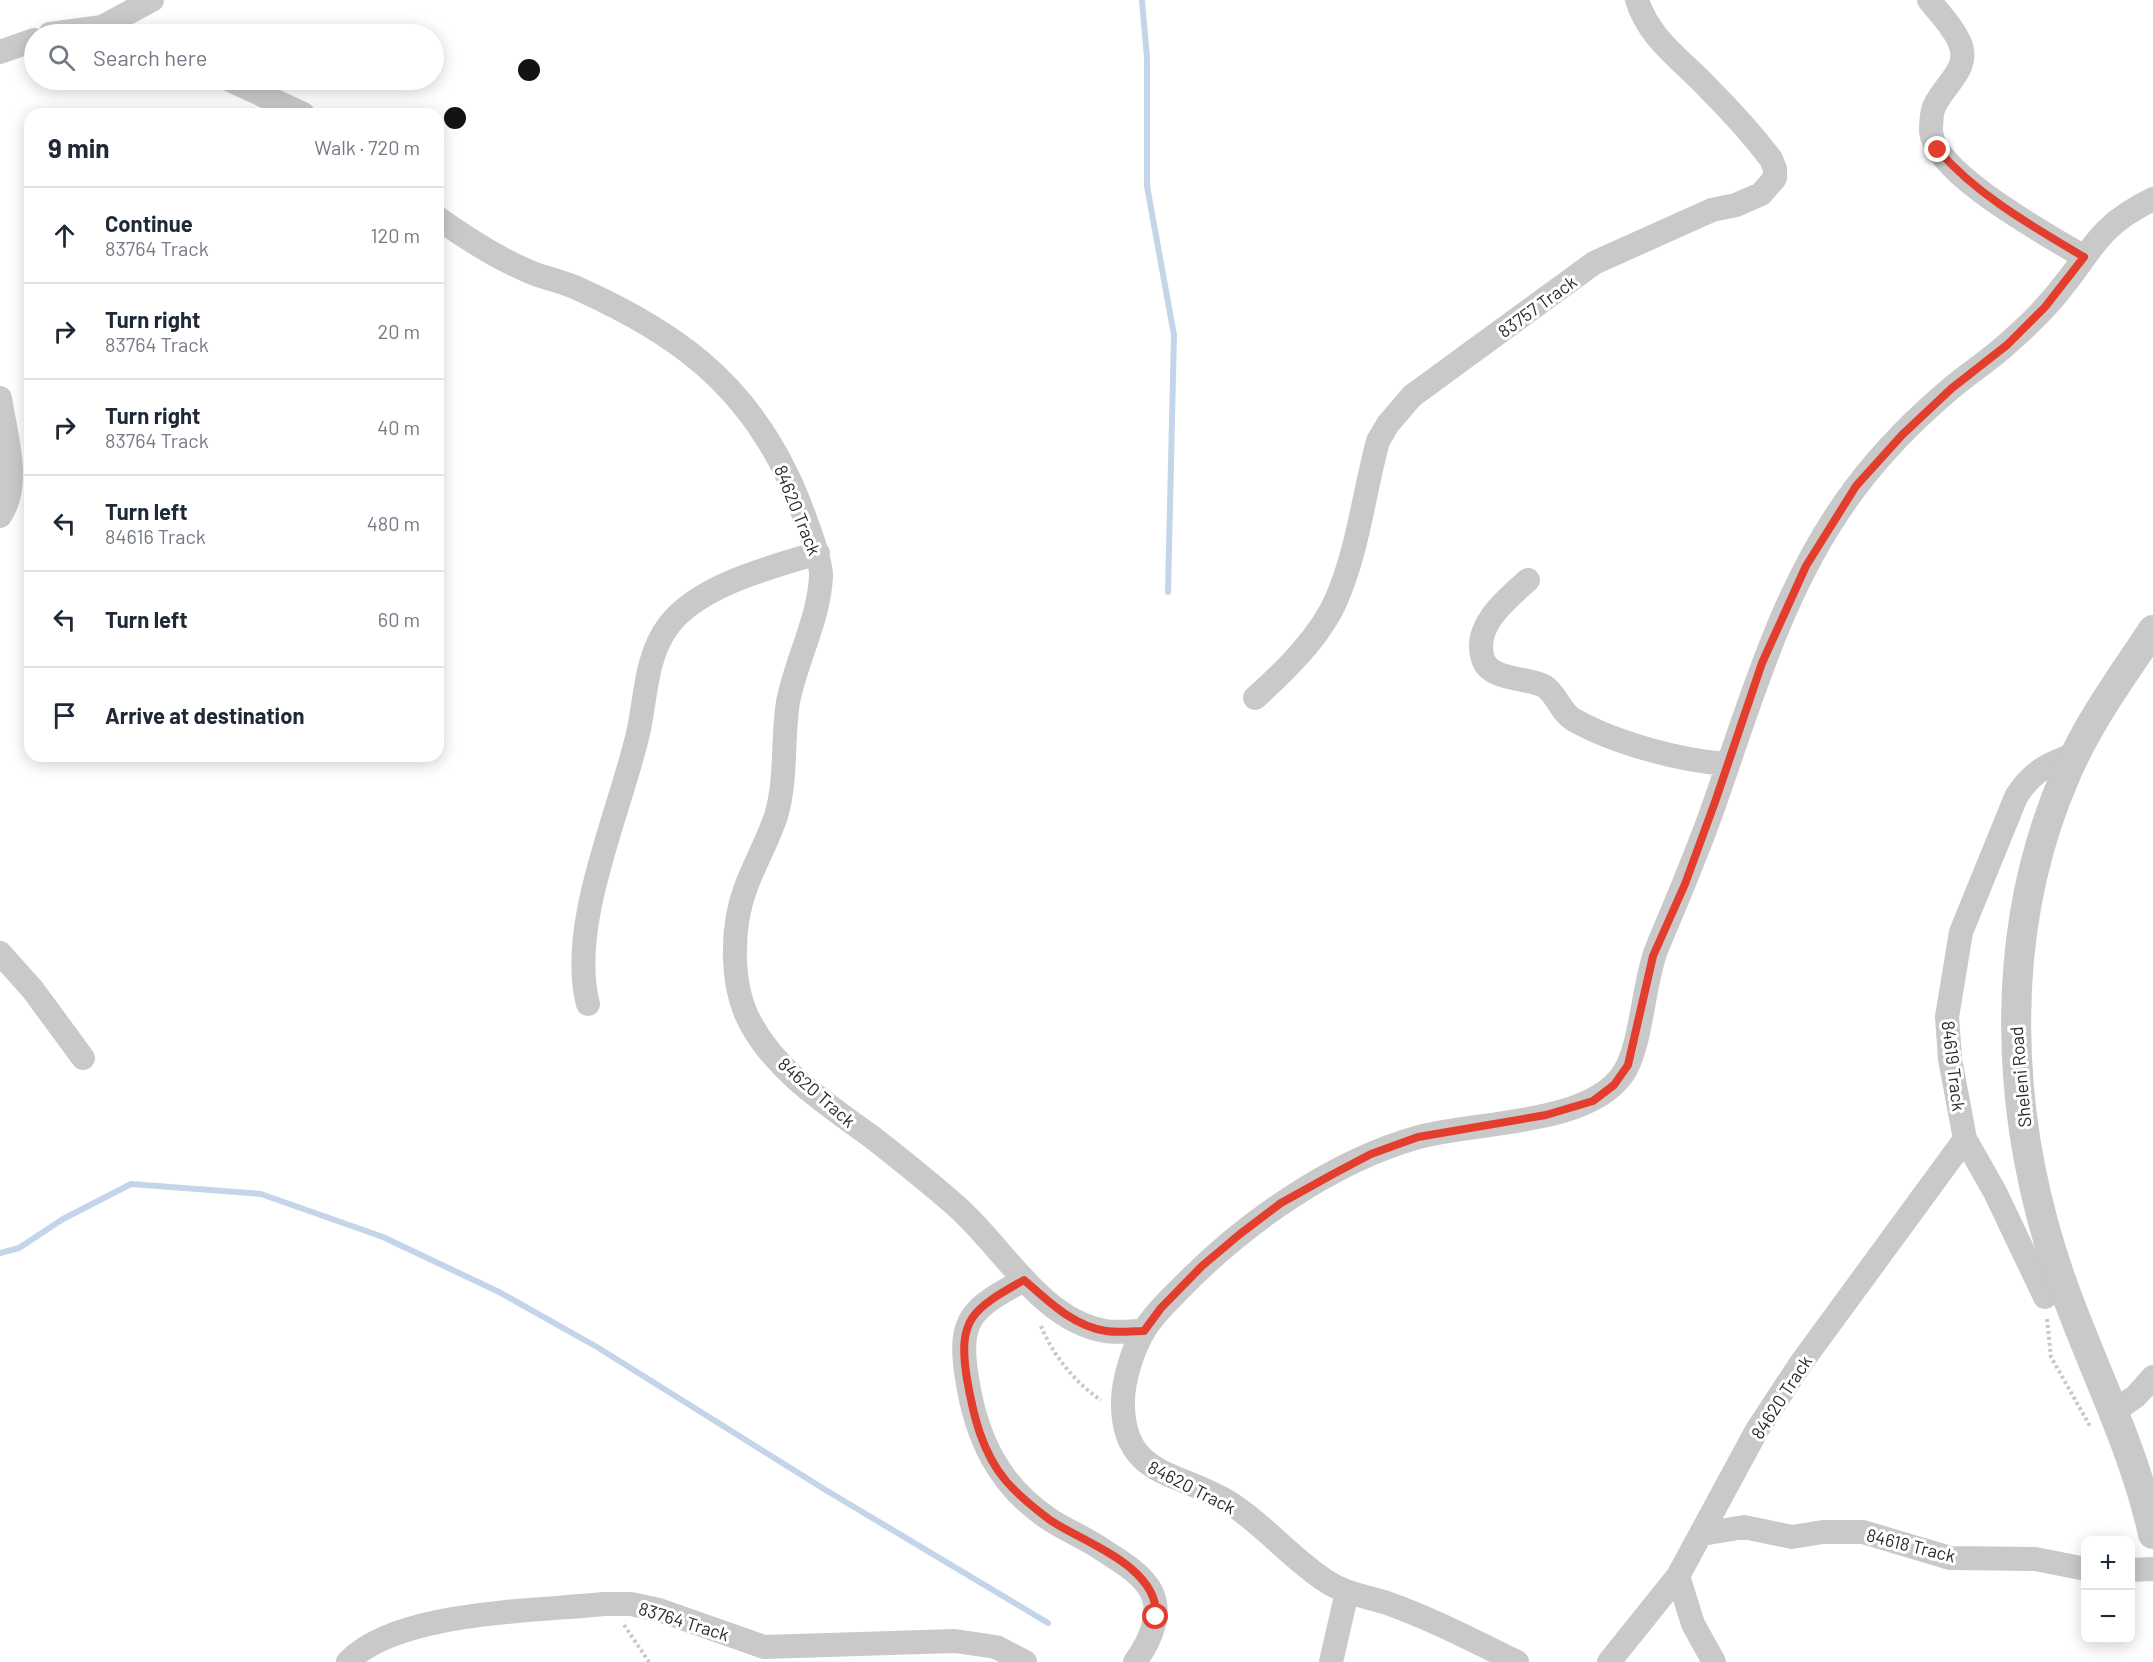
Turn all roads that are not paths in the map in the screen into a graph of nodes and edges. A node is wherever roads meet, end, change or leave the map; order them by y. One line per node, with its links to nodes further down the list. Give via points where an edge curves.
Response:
1 (152, 0): 4 (street)
2 (1637, 0): 17 (street, 83757 Track, via 1643,20 1655,37 1709,88 1771,159 1775,169 1772,183 1761,194 1712,210 1594,263 1412,396 1378,441 1337,600 1318,630)
3 (1929, 0): 11 (street, via 1960,42 1964,57 1957,74 1934,105 1932,133 1938,150 1976,188)
4 (119, 24)
5 (24, 44): 6 (street)
6 (0, 52)
7 (251, 90): 8 (street)
8 (290, 108)
9 (2153, 199): 11 (street, 84620 Track, via 2106,231)
10 (444, 222): 14 (street, 84620 Track, via 476,245 529,272 579,289 653,327 712,370 742,403 788,476)
11 (2084, 257): 19 (street, 84620 Track, via 2045,307 1902,435 1856,486 1786,604)
12 (0, 398): 13 (street, via 10,464 8,498)
13 (0, 516)
14 (818, 554): 21 (street, via 774,566 709,592 668,626 648,671 639,729 589,914 585,945); 24 (street, 84620 Track, via 822,575 788,702 782,790 775,820 744,892 735,967 741,997 750,1022 795,1078 966,1213)
15 (1528, 580): 19 (street, via 1489,620 1482,655 1488,667 1544,686 1563,712 1590,727 1693,762)
16 (2153, 630): 18 (street, Sheleni Road, via 2103,705)
17 (1255, 698)
18 (2077, 754): 23 (street, 84619 Track, via 2051,762 2025,782 1961,932 1947,1017 1950,1059); 28 (street, Sheleni Road, via 2066,773 2035,858 2021,931 2014,1016 2032,1182 2059,1275)
19 (1727, 764): 26 (street, 84620 Track, via 1685,884 1653,956 1628,1065 1614,1085 1593,1101 1546,1115 1418,1137 1371,1154 1281,1203 1240,1234 1202,1266)
20 (0, 953): 22 (street)
21 (588, 1004)
22 (83, 1058)
23 (1965, 1139): 25 (street, 84619 Track); 29 (street, 84620 Track, via 1757,1430)
24 (1024, 1280): 26 (street, via 1069,1317 1090,1327); 38 (street, via 972,1316 965,1330 963,1354 975,1419 986,1450 1022,1498 1052,1521 1128,1566 1150,1590 1156,1617)
25 (2045, 1297)
26 (1144, 1331): 35 (street, 84620 Track, via 1123,1400 1126,1428 1139,1459 1232,1504 1320,1576)
27 (2153, 1377): 28 (street, via 2136,1396)
28 (2115, 1410): 30 (street, Sheleni Road, via 2144,1492)
29 (1702, 1534): 31 (street, 84618 Track, via 1744,1527 1792,1538 1823,1532 1863,1532 1950,1558 2035,1559); 34 (street, 84620 Track)
30 (2153, 1534)
31 (2081, 1568)
32 (2153, 1569): 33 (street)
33 (2135, 1570)
34 (1678, 1576): 41 (street, 84620 Track); 42 (street, via 1693,1624)
35 (1347, 1592): 39 (street); 40 (street, 84620 Track, via 1383,1601)
36 (348, 1662): 37 (street, 83764 Track, via 385,1639 428,1622 604,1604 631,1604 693,1620 764,1647 955,1641 996,1647)
37 (1025, 1662)
38 (1135, 1662)
39 (1331, 1662)
40 (1517, 1662)
41 (1609, 1662)
42 (1714, 1662)

